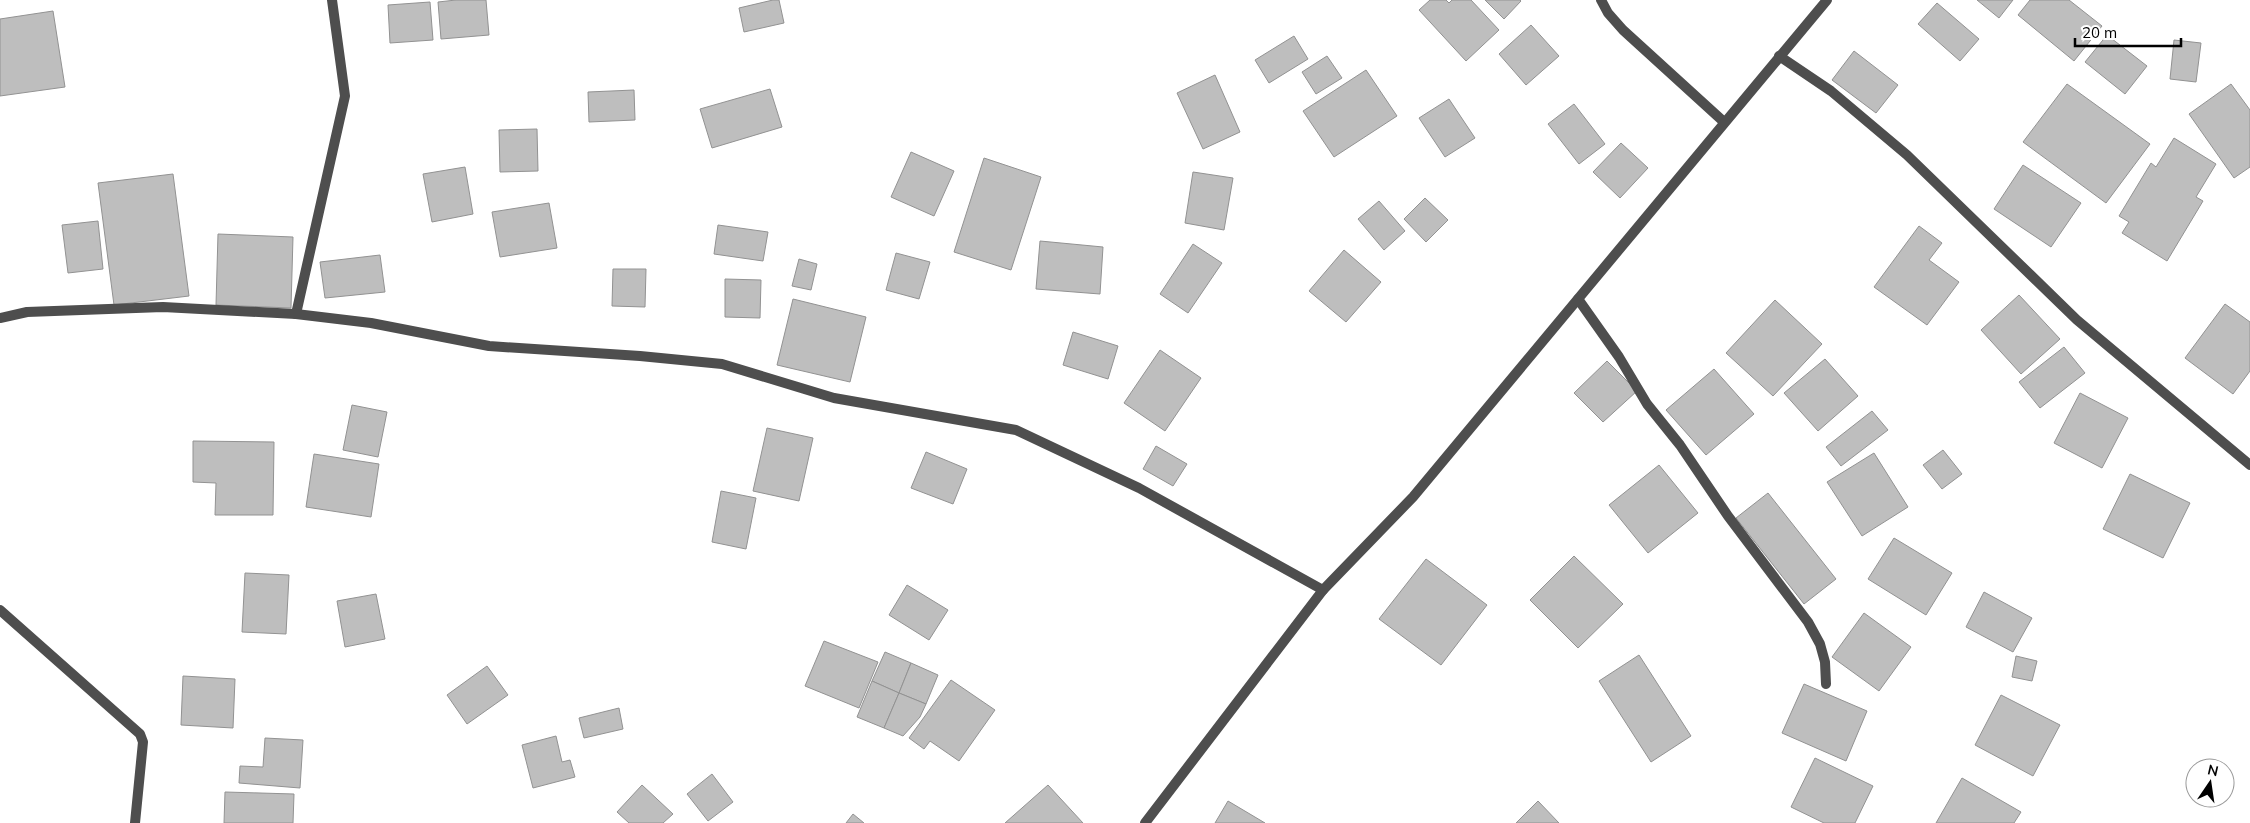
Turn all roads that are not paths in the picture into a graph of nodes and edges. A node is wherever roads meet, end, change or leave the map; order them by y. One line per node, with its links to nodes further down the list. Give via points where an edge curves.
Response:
1 (332, 0): 7 (street, via 345,96)
2 (1601, 0): 5 (street, via 1623,30)
3 (1827, 0): 4 (street)
4 (1779, 56): 5 (street); 9 (street, via 1831,91 1906,155 2077,320)
5 (1724, 122): 6 (street)
6 (1578, 299): 10 (street, via 1414,497); 12 (street, via 1647,404 1808,622 1820,644)
7 (296, 314): 8 (street, via 163,307 27,312); 10 (street, via 371,322 489,346 722,364 834,398 1016,430 1139,488)
8 (0, 318)
9 (2250, 465)
10 (1323, 590): 13 (street)
11 (0, 610): 14 (street, via 140,734 143,742)
12 (1826, 684)
13 (1148, 822)
14 (135, 823)

